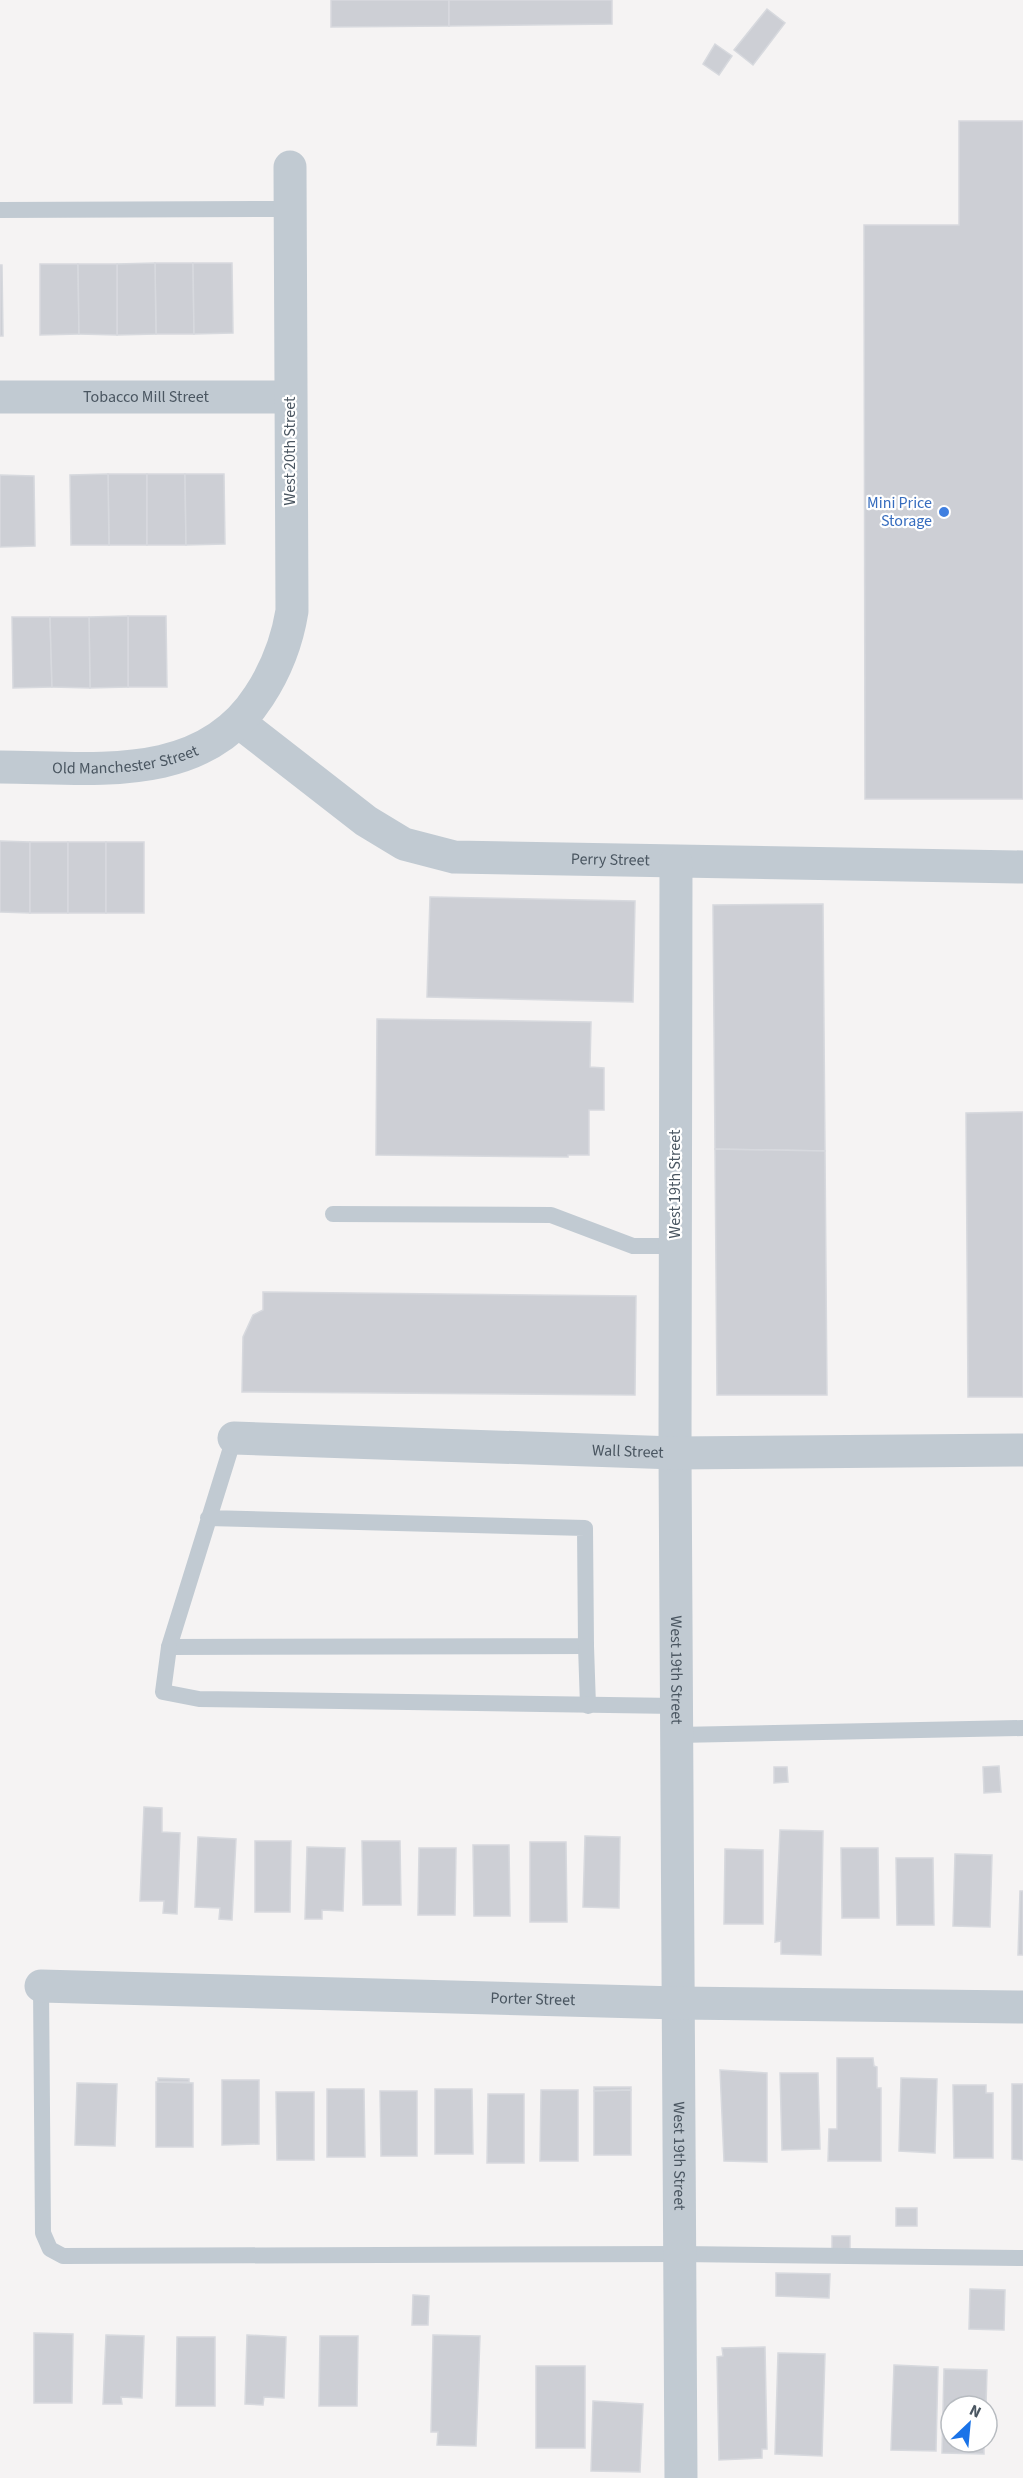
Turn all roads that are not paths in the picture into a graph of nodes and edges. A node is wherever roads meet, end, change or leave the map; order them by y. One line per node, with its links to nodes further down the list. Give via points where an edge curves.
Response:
1 (290, 167): 2 (street, West 20th Street)
2 (291, 209): 3 (lane); 5 (street, West 20th Street)
3 (0, 210)
4 (0, 397): 5 (street, Tobacco Mill Street)
5 (290, 397): 6 (street, West 20th Street, via 288,636 270,679)
6 (240, 723): 7 (street, Old Manchester Street, via 195,752 166,762 134,767); 8 (street, Perry Street, via 366,821 404,844 454,857)
7 (0, 767)
8 (676, 862): 9 (street, Perry Street); 11 (street, West 19th Street)
9 (1023, 867)
10 (333, 1214): 11 (lane, via 551,1215 633,1246)
11 (675, 1246): 14 (street, West 19th Street)
12 (234, 1438): 14 (street, Wall Street); 15 (lane)
13 (1023, 1450): 14 (street, Wall Street)
14 (675, 1453): 19 (street, West 19th Street)
15 (208, 1518): 16 (lane, via 585,1528); 17 (lane)
16 (586, 1646): 17 (lane); 18 (lane)
17 (169, 1647): 18 (lane, via 163,1692 199,1698)
18 (588, 1706): 19 (lane)
19 (677, 1721): 20 (lane); 22 (street, West 19th Street)
20 (1023, 1728)
21 (41, 1986): 22 (street, Porter Street); 24 (lane, via 43,2233 50,2249 63,2256)
22 (678, 2003): 23 (street, Porter Street); 24 (street, West 19th Street)
23 (1023, 2007)
24 (679, 2254): 25 (lane); 26 (street, West 19th Street)
25 (1023, 2258)
26 (681, 2478)

